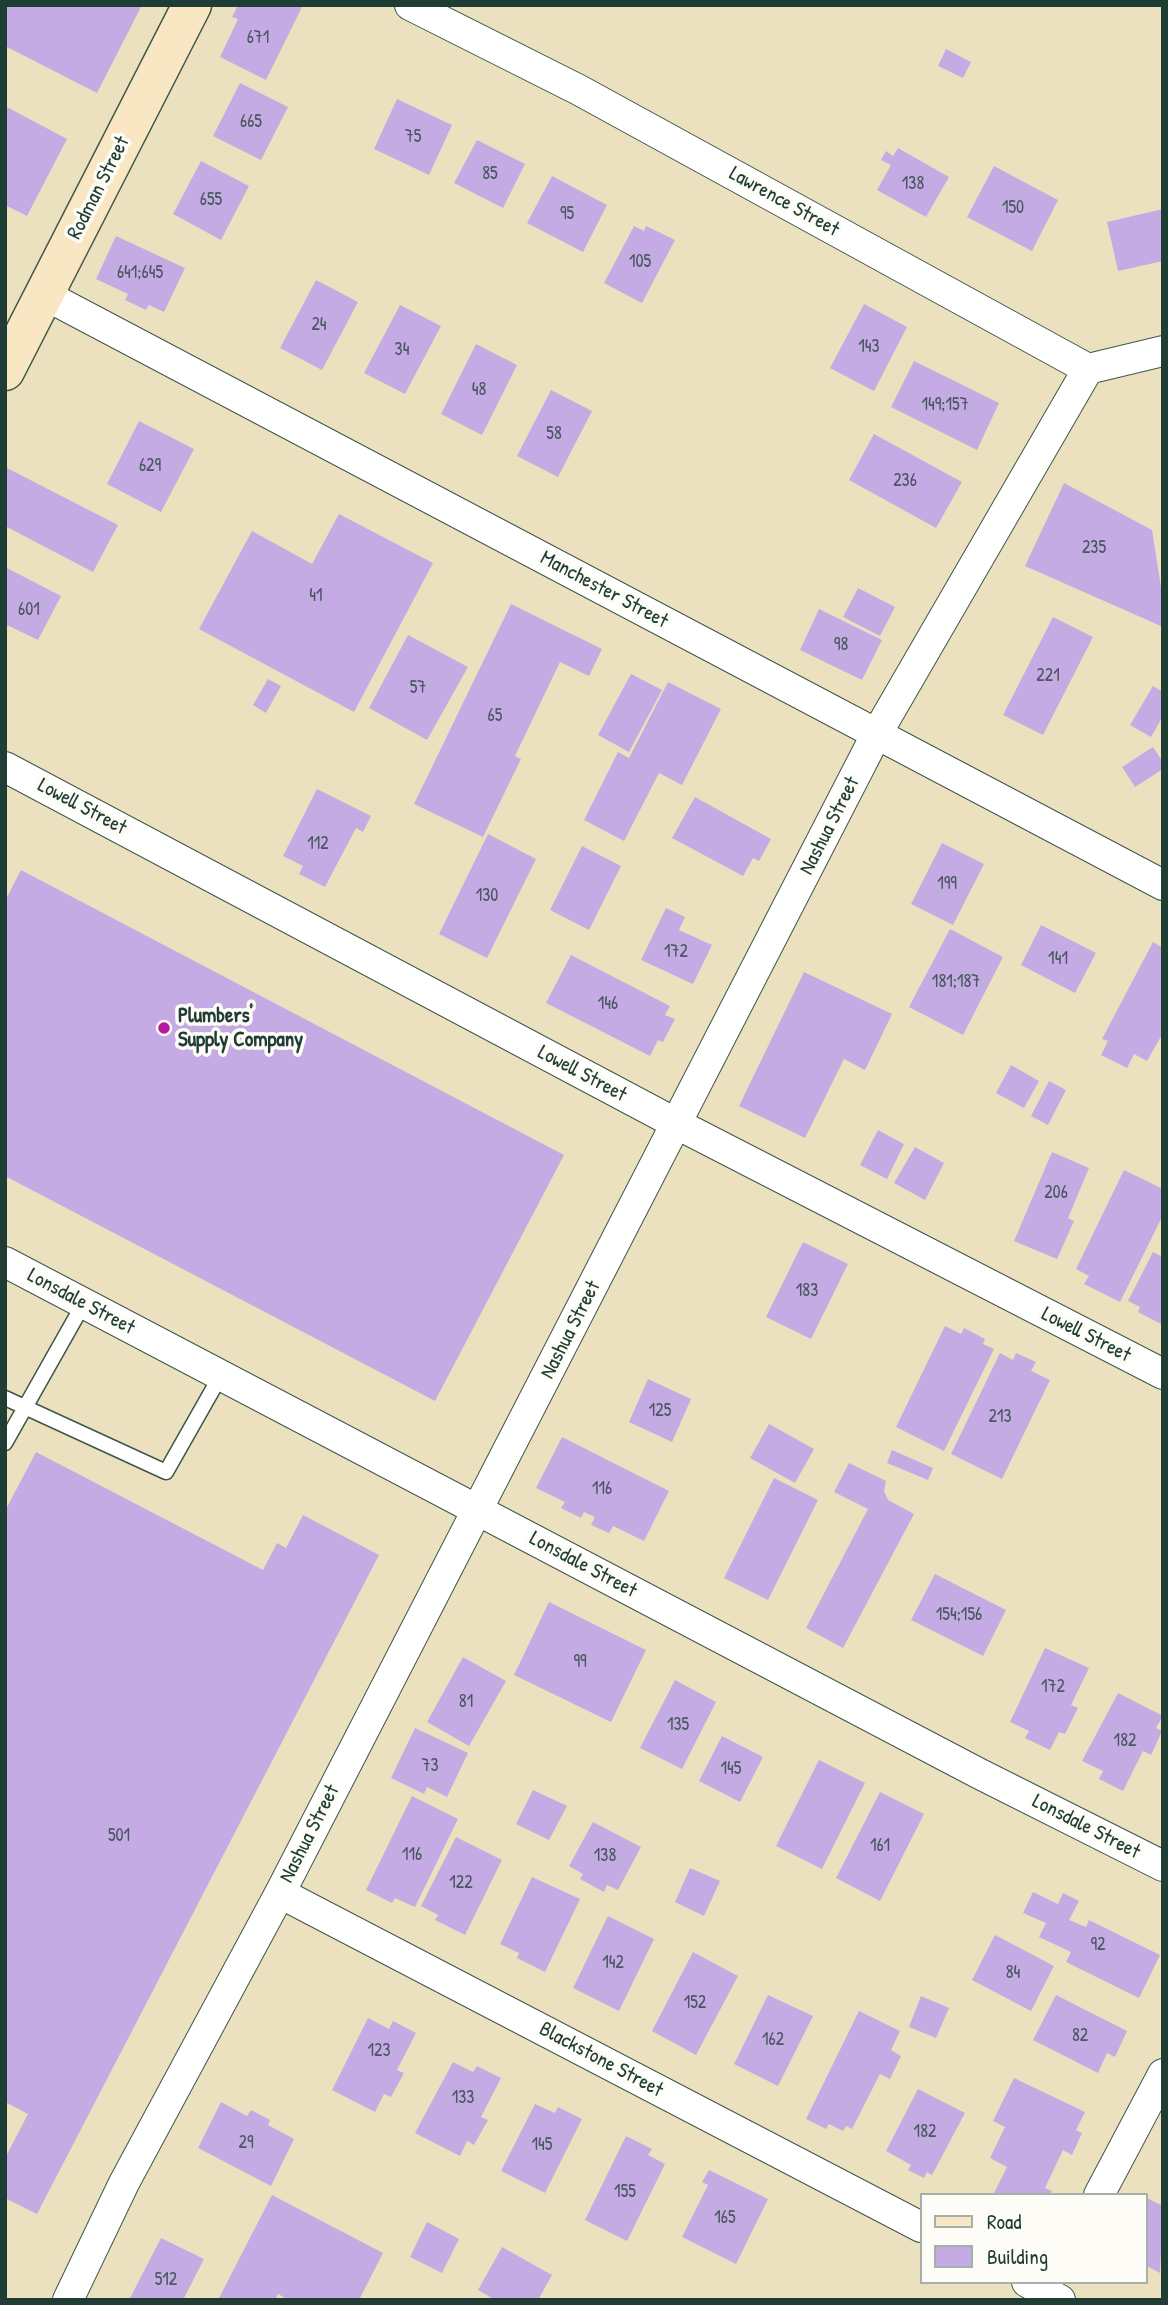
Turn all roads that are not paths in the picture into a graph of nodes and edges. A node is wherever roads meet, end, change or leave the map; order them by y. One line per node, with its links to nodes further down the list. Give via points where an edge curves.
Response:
1 (192, 5): 3 (main road, Rodman Street)
2 (410, 5): 5 (street, Lawrence Street, via 579,90)
3 (45, 295): 6 (main road, Rodman Street); 7 (street, Manchester Street)
4 (1163, 351): 5 (street)
5 (1088, 369): 7 (street, Nashua Street)
6 (5, 371)
7 (876, 735): 9 (street, Manchester Street); 10 (street, Nashua Street)
8 (5, 767): 10 (street, Lowell Street)
9 (1163, 885)
10 (677, 1125): 13 (street, Lowell Street); 18 (street, Nashua Street)
11 (5, 1262): 12 (street, Lonsdale Street)
12 (83, 1303): 14 (street, Lonsdale Street); 16 (lane)
13 (1163, 1374)
14 (221, 1375): 16 (lane, via 166,1472); 18 (street, Lonsdale Street)
15 (5, 1398): 16 (lane)
16 (24, 1408): 17 (lane)
17 (5, 1443)
18 (478, 1510): 19 (street, Lonsdale Street); 20 (street, Nashua Street)
19 (1163, 1866)
20 (280, 1893): 23 (street, Blackstone Street); 24 (street, Nashua Street, via 124,2183)
21 (1163, 2074): 22 (street)
22 (1100, 2193)
23 (920, 2226)
24 (68, 2300)

